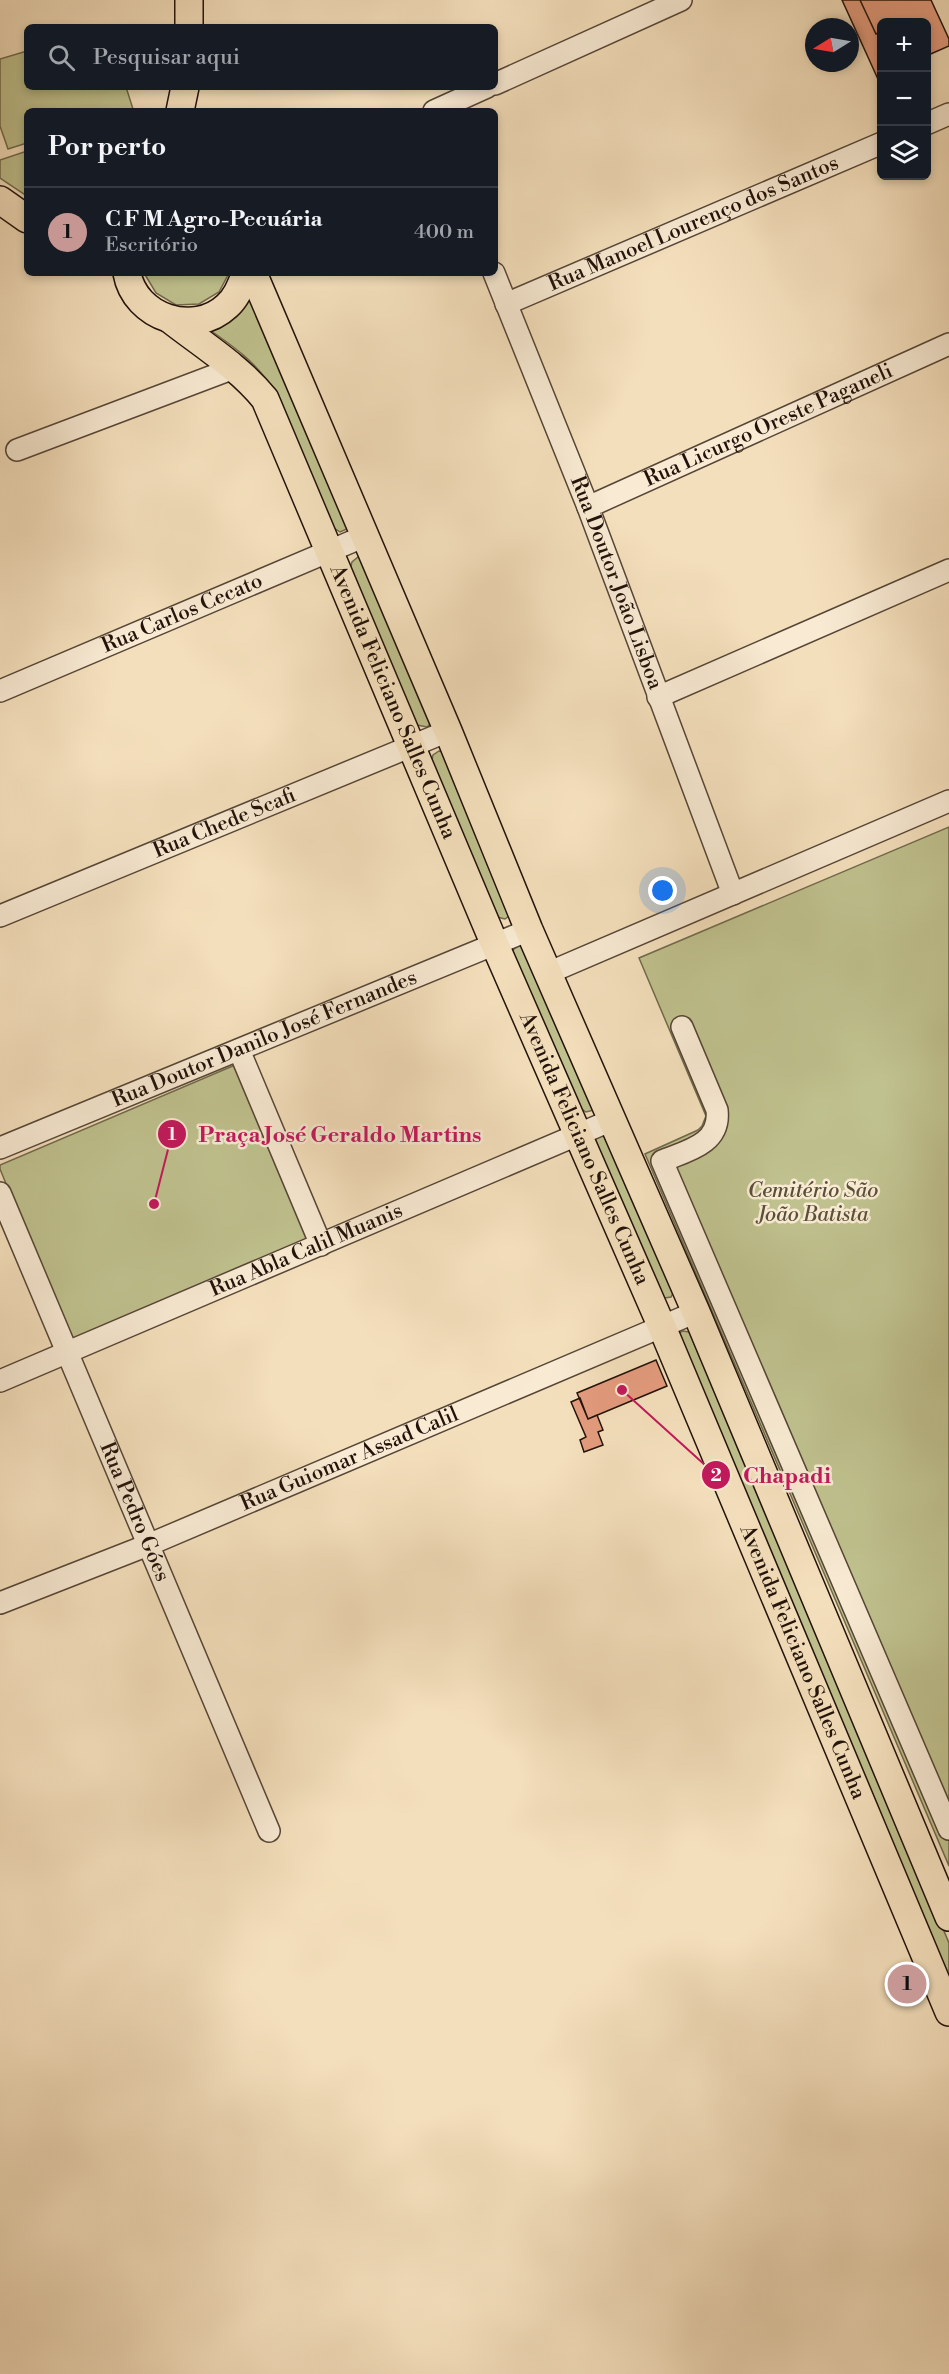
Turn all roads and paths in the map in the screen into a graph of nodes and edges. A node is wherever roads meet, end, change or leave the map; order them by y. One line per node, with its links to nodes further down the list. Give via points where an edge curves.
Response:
1 (189, 0): 3 (main road)
2 (681, 0): 4 (street)
3 (189, 24)
4 (498, 83)
5 (184, 90): 8 (main road)
6 (194, 90): 9 (main road)
7 (480, 90): 10 (street)
8 (181, 108)
9 (196, 108)
10 (441, 108)
11 (949, 114): 12 (street)
12 (931, 122)
13 (877, 145): 22 (street, Rua Manoel Lourenço dos Santos)
14 (0, 200): 15 (main road)
15 (24, 217)
16 (108, 276): 21 (main road, Avenida Feliciano Salles Cunha)
17 (127, 276): 21 (main road)
18 (245, 276): 23 (main road, via 227,306 210,317)
19 (255, 276): 28 (main road, Avenida Feliciano Salles Cunha)
20 (495, 276): 22 (street, Rua Doutor João Lisboa)
21 (138, 298): 23 (main road, Avenida Feliciano Salles Cunha)
22 (506, 304): 27 (street, Rua Doutor João Lisboa)
23 (171, 320): 25 (main road, Avenida Feliciano Salles Cunha)
24 (949, 344): 27 (street, Rua Licurgo Oreste Paganeli)
25 (234, 368): 26 (street); 29 (main road, Avenida Feliciano Salles Cunha, via 265,399)
26 (17, 450)
27 (588, 507): 32 (street, Rua Doutor João Lisboa)
28 (365, 536): 29 (street, Rua Carlos Cecato); 33 (main road, Avenida Feliciano Salles Cunha)
29 (327, 551): 31 (street, Rua Carlos Cecato); 34 (main road, Avenida Feliciano Salles Cunha)
30 (949, 570): 32 (street)
31 (0, 691)
32 (658, 697): 36 (street, Rua Doutor João Lisboa)
33 (448, 731): 34 (street, Rua Chede Scafi); 38 (main road, Avenida Feliciano Salles Cunha)
34 (411, 747): 37 (street, Rua Chede Scafi); 39 (main road, Avenida Feliciano Salles Cunha)
35 (949, 801): 36 (street)
36 (733, 894): 40 (street)
37 (0, 916)
38 (529, 930): 39 (street, Rua Doutor Danilo José Fernandes); 40 (main road, Avenida Feliciano Salles Cunha)
39 (495, 945): 42 (street, Rua Doutor Danilo José Fernandes); 44 (main road, Avenida Feliciano Salles Cunha)
40 (548, 973): 43 (main road, Avenida Feliciano Salles Cunha)
41 (682, 1027): 54 (street, via 717,1110 717,1128 702,1144 662,1161)
42 (239, 1050): 45 (street, Rua Doutor Danilo José Fernandes); 47 (street)
43 (612, 1120): 44 (street, Rua Abla Calil Muanis); 48 (main road, Avenida Feliciano Salles Cunha)
44 (578, 1136): 47 (street, Rua Abla Calil Muanis); 49 (main road, Avenida Feliciano Salles Cunha)
45 (0, 1148)
46 (0, 1193): 50 (street, Rua Pedro Góes)
47 (321, 1245): 50 (street, Rua Abla Calil Muanis)
48 (696, 1312): 49 (street, Rua Guiomar Assad Calil); 56 (main road, Avenida Feliciano Salles Cunha)
49 (662, 1328): 52 (street, Rua Guiomar Assad Calil); 57 (main road, Avenida Feliciano Salles Cunha)
50 (66, 1354): 51 (street, Rua Abla Calil Muanis); 52 (street, Rua Pedro Góes)
51 (0, 1381)
52 (148, 1545): 53 (street, Rua Guiomar Assad Calil); 55 (street, Rua Pedro Góes)
53 (0, 1603)
54 (949, 1829)
55 (269, 1831)
56 (949, 1917)
57 (948, 2008)

